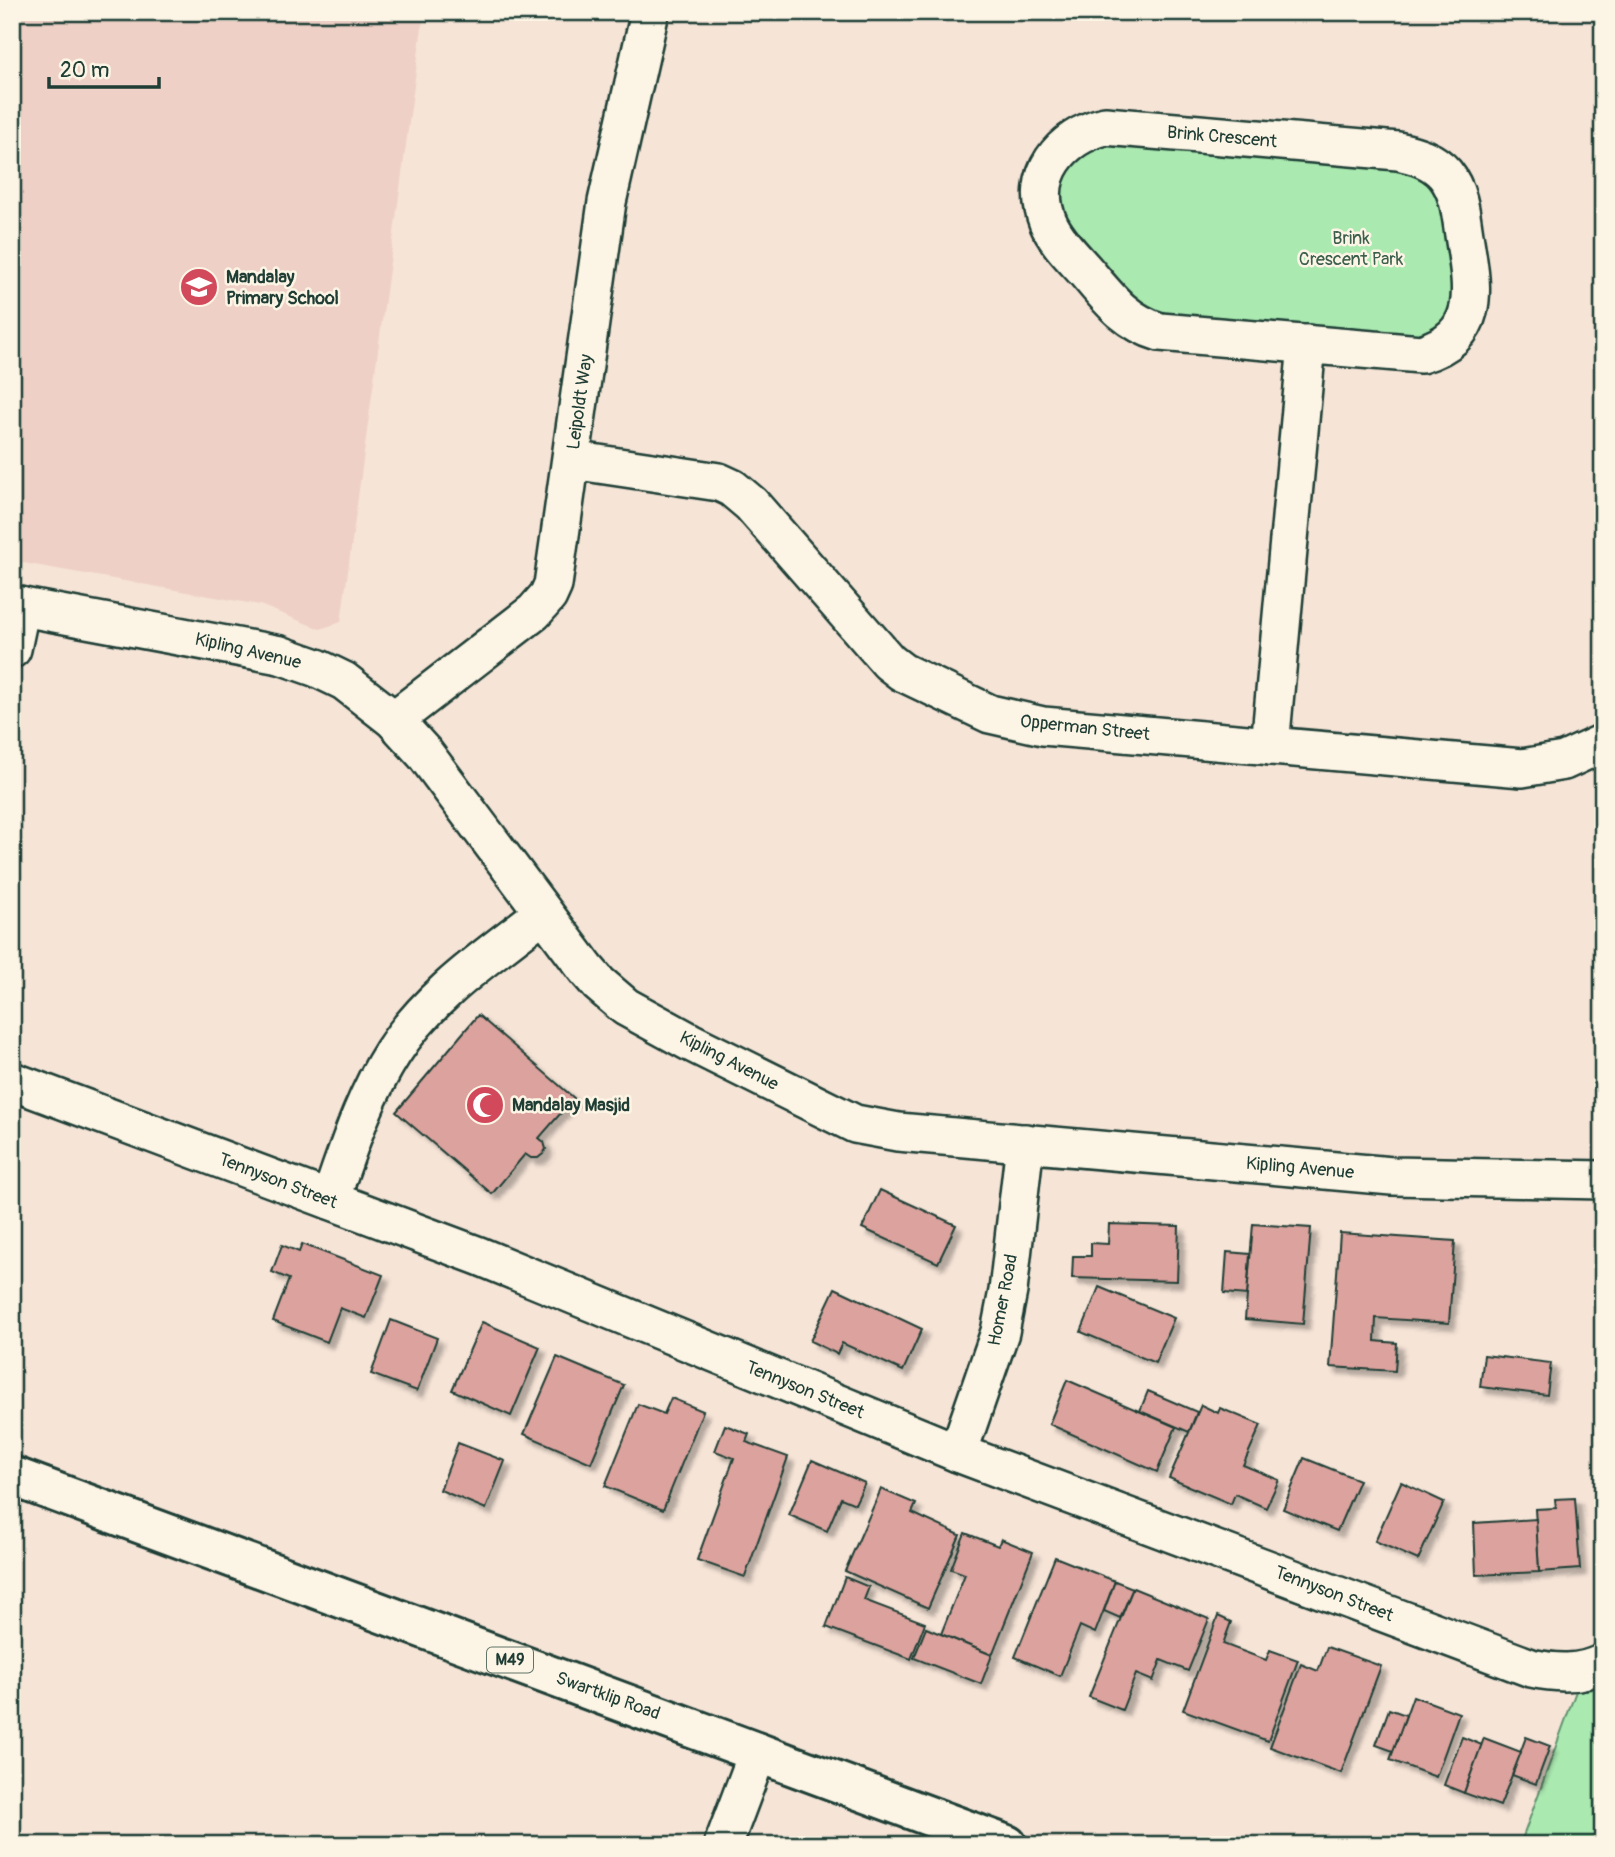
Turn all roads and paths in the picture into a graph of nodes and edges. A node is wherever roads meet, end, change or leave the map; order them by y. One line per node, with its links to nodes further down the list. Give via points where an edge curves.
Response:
1 (650, 12): 3 (street, Leipoldt Way, via 607,202)
2 (1307, 344): 2 (street, Brink Crescent, via 1160,332 1127,317 1048,222 1044,186 1058,152 1080,135 1105,126 1398,151 1433,163 1455,190 1472,287 1466,320 1456,335 1422,355); 8 (street)
3 (572, 460): 6 (street, Leipoldt Way, via 556,574 548,596 534,612); 8 (street, Opperman Street, via 732,488 889,662 990,714 1043,726)
4 (17, 606): 5 (street); 6 (street, Kipling Avenue, via 280,655 344,681)
5 (12, 649)
6 (394, 720): 9 (street, Kipling Avenue, via 425,754)
7 (1603, 743): 8 (street, Opperman Street, via 1564,761 1522,768)
8 (1270, 746)
9 (543, 913): 11 (street, Kipling Avenue, via 598,985 626,1007 841,1117 870,1128); 13 (street, via 448,988 394,1051 367,1098)
10 (12, 1081): 13 (street, Tennyson Street)
11 (1025, 1143): 12 (street, Kipling Avenue, via 1392,1176); 14 (street, Homer Road, via 1009,1292)
12 (1603, 1180)
13 (330, 1200): 14 (street, Tennyson Street, via 479,1256)
14 (958, 1453): 16 (street, Tennyson Street, via 1531,1668 1555,1673)
15 (12, 1476): 17 (main road, Swartklip Road / M49)
16 (1603, 1663)
17 (758, 1752): 18 (street); 19 (main road, Swartklip Road / M49)
18 (723, 1845)
19 (1007, 1845)

